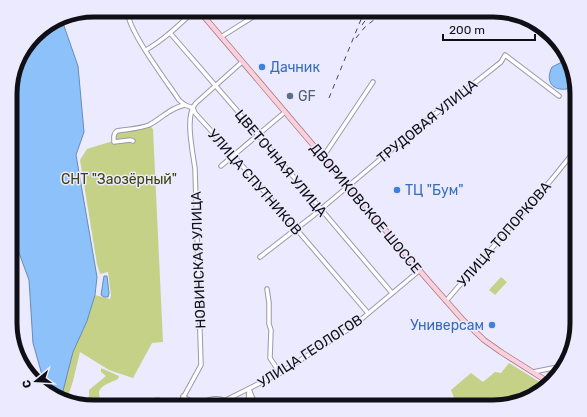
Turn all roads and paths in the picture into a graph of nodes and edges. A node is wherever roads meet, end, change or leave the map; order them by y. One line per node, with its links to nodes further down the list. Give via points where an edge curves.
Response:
1 (128, 17): 7 (street)
2 (188, 17): 5 (street)
3 (204, 17): 6 (main road, ДВОРИКОВСКОЕ ШОССЕ)
4 (253, 17): 6 (street)
5 (170, 33): 7 (street); 10 (street, ЦВЕТОЧНАЯ УЛИЦА)
6 (221, 38): 8 (main road, ДВОРИКОВСКОЕ ШОССЕ)
7 (146, 50): 12 (street, via 179,100)
8 (242, 62): 10 (street); 14 (main road, ДВОРИКОВСКОЕ ШОССЕ)
9 (373, 82): 18 (street)
10 (216, 85): 13 (street); 15 (street, ЦВЕТОЧНАЯ УЛИЦА)
11 (559, 96): 21 (street, ТРУДОВАЯ УЛИЦА, via 505,55 501,62)
12 (185, 105): 13 (street); 16 (street, via 179,106 149,125 115,133 114,142)
13 (193, 108): 17 (street, УЛИЦА СПУТНИКОВ); 35 (street, НОВИНСКАЯ УЛИЦА, via 190,122 195,169 201,365)
14 (285, 112): 15 (street); 18 (main road, ДВОРИКОВСКОЕ ШОССЕ)
15 (259, 136): 17 (street); 22 (street, ЦВЕТОЧНАЯ УЛИЦА)
16 (133, 141)
17 (234, 156): 20 (street); 23 (street, УЛИЦА СПУТНИКОВ)
18 (323, 157): 21 (main road, ДВОРИКОВСКОЕ ШОССЕ)
19 (570, 157): 28 (street, УЛИЦА ТОПОРКОВА)
20 (221, 166)
21 (348, 186): 22 (street, ТРУДОВАЯ УЛИЦА); 25 (main road, ДВОРИКОВСКОЕ ШОССЕ)
22 (320, 210): 23 (street, ТРУДОВАЯ УЛИЦА); 27 (street, ЦВЕТОЧНАЯ УЛИЦА)
23 (296, 229): 24 (street, ТРУДОВАЯ УЛИЦА); 29 (street, УЛИЦА СПУТНИКОВ)
24 (260, 257)
25 (420, 270): 27 (street, УЛИЦА ГЕОЛОГОВ); 28 (main road, ДВОРИКОВСКОЕ ШОССЕ)
26 (267, 289): 32 (street, via 271,330 270,358)
27 (392, 293): 29 (street, УЛИЦА ГЕОЛОГОВ)
28 (446, 301): 31 (main road, ДВОРИКОВСКОЕ ШОССЕ, via 484,340)
29 (368, 313): 32 (street, УЛИЦА ГЕОЛОГОВ, via 352,327)
30 (556, 367): 31 (street)
31 (533, 372): 33 (main road, ДВОРИКОВСКОЕ ШОССЕ)
32 (280, 373): 34 (street, УЛИЦА ГЕОЛОГОВ)
33 (546, 380)
34 (249, 389): 40 (street, УЛИЦА ГЕОЛОГОВ); 41 (street); 42 (street)
35 (183, 396): 36 (street, НОВИНСКАЯ УЛИЦА); 37 (street)
36 (181, 400)
37 (189, 400)
38 (210, 400): 39 (street, via 218,398)
39 (223, 400)
40 (227, 400)
41 (248, 400)
42 (253, 400)

